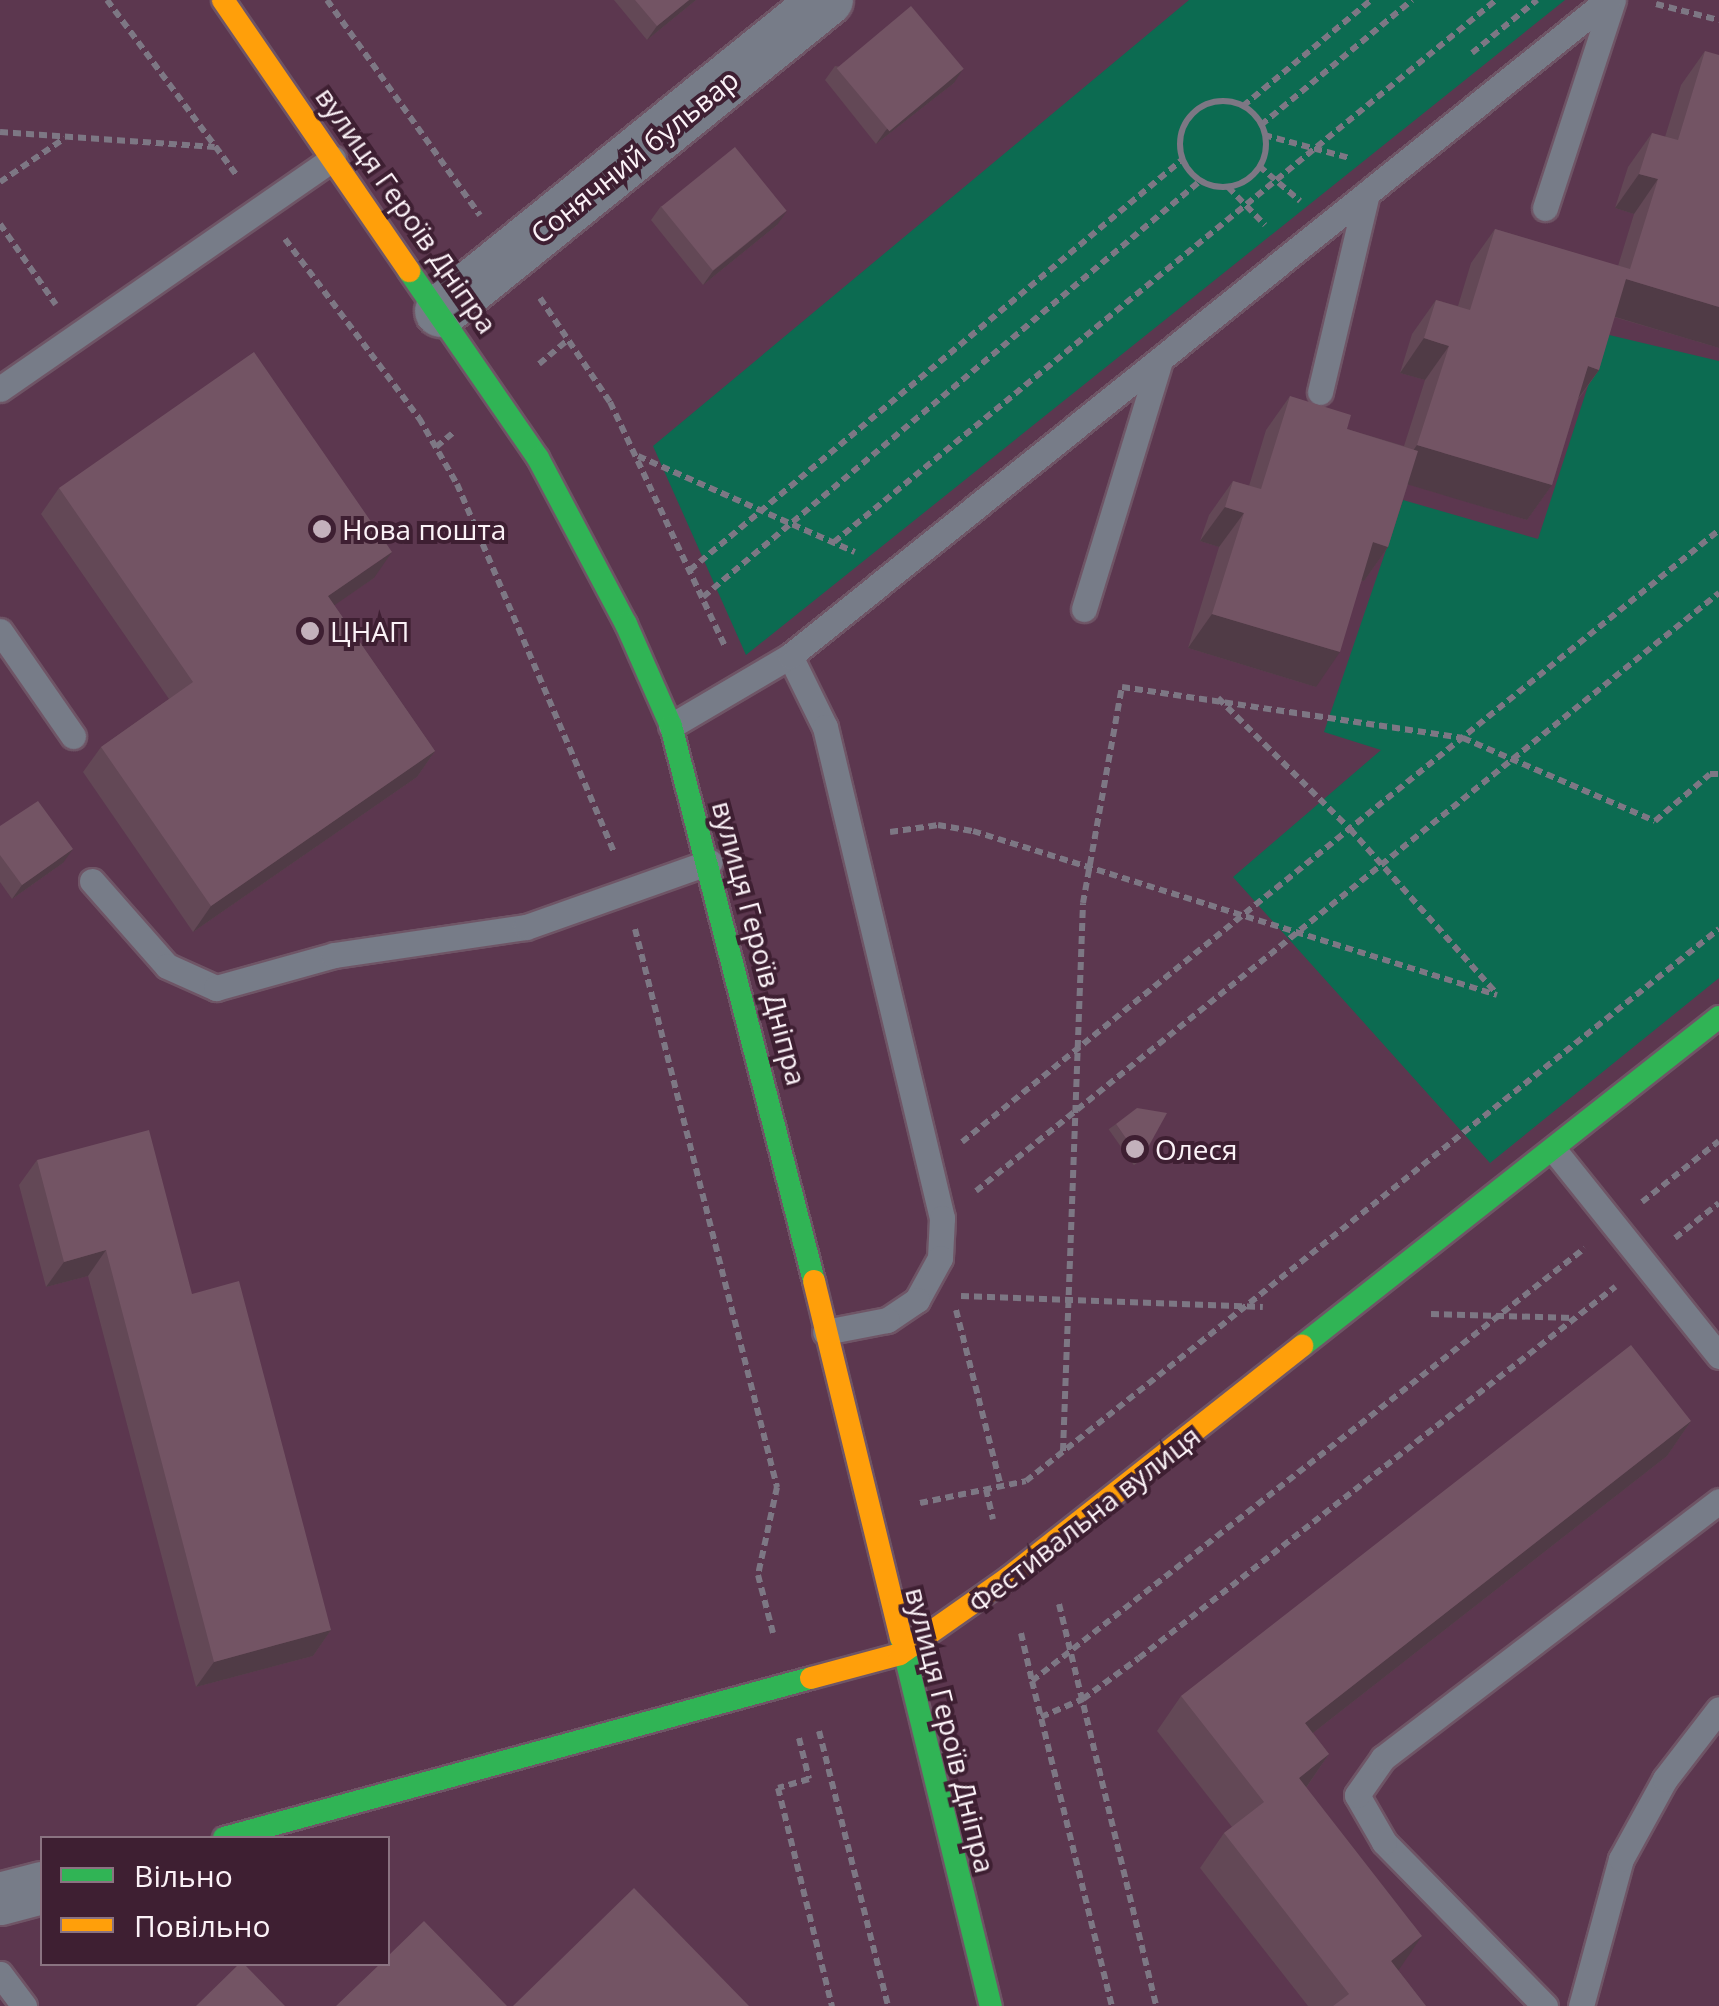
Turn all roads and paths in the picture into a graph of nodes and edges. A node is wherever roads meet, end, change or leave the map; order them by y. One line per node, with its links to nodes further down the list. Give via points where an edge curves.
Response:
1 (107, 0): 16 (path)
2 (223, 0): 18 (street, вулиця Героїв Дніпра)
3 (327, 0): 33 (path)
4 (1371, 0): 11 (path)
5 (1412, 0): 12 (path)
6 (1496, 0): 17 (path)
7 (1610, 0): 21 (lane); 29 (lane)
8 (820, 2): 33 (street, Сонячний бульвар)
9 (1656, 4): 10 (path)
10 (1719, 20)
11 (1244, 106): 12 (path); 19 (path, via 1220,101 1199,108 1180,137)
12 (1261, 125): 14 (path)
13 (0, 132): 15 (path)
14 (1264, 134): 17 (path); 20 (path)
15 (68, 136): 16 (path); 24 (path)
16 (215, 147): 28 (path)
17 (1314, 148): 21 (path); 22 (path)
18 (333, 158): 28 (lane); 34 (street, вулиця Героїв Дніпра)
19 (1183, 160): 23 (path); 40 (path)
20 (1259, 166): 22 (path); 25 (path)
21 (1396, 170): 26 (lane)
22 (1276, 180): 27 (path); 31 (path)
23 (1200, 181): 25 (path); 41 (path)
24 (0, 182)
25 (1228, 186): 27 (path)
26 (1367, 193): 31 (lane); 38 (lane)
27 (1246, 205): 32 (path); 43 (path)
28 (262, 208): 35 (lane); 64 (path, via 407,402 457,484 604,814)
29 (1545, 208)
30 (0, 224): 35 (path)
31 (1328, 224): 32 (lane)
32 (1293, 252): 36 (lane)
33 (510, 256): 34 (street, Сонячний бульвар); 39 (path, via 610,402)
34 (442, 311): 53 (street, вулиця Героїв Дніпра, via 575,523)
35 (77, 336): 37 (lane)
36 (1160, 360): 48 (lane); 50 (lane)
37 (0, 390)
38 (1320, 392)
39 (638, 456): 40 (path); 45 (path)
40 (762, 510): 41 (path); 45 (path)
41 (791, 523): 43 (path); 47 (path)
42 (1719, 530): 55 (path)
43 (834, 542): 44 (path)
44 (855, 552)
45 (690, 570): 47 (path)
46 (1719, 594): 56 (path)
47 (702, 597): 51 (path)
48 (1084, 609)
49 (0, 631): 54 (lane)
50 (790, 656): 51 (lane); 59 (lane, via 826,727)
51 (744, 687): 53 (lane)
52 (1218, 698): 55 (path); 58 (path); 62 (path, via 1122,688)
53 (671, 726): 60 (street, вулиця Героїв Дніпра)
54 (72, 736)
55 (1463, 738): 56 (path); 58 (path)
56 (1516, 757): 57 (path, via 1655,821 1710,774); 61 (path)
57 (1719, 774)
58 (1350, 829): 61 (path); 65 (path)
59 (852, 838): 62 (path, via 949,826); 73 (lane)
60 (710, 862): 64 (lane); 79 (street, вулиця Героїв Дніпра)
61 (1382, 865): 67 (path); 67 (path, via 1497,995)
62 (1086, 866): 65 (path); 69 (path)
63 (92, 881): 64 (lane, via 167,966 216,988 334,955 526,927)
64 (626, 891): 92 (path, via 777,1488 758,1576)
65 (1245, 914): 67 (path); 69 (path)
66 (1719, 929): 81 (path)
67 (1299, 931): 70 (path)
68 (1719, 1017): 72 (street, Фестивальна вулиця)
69 (1078, 1050): 70 (path); 73 (path)
70 (1074, 1112): 75 (path); 81 (path)
71 (1719, 1141): 76 (path)
72 (1554, 1150): 76 (lane); 87 (street, Фестивальна вулиця)
73 (930, 1168): 75 (lane)
74 (1719, 1203): 77 (path)
75 (942, 1218): 79 (lane, via 936,1272 916,1300 887,1320)
76 (1614, 1225): 77 (lane); 89 (path)
77 (1644, 1263): 80 (lane); 93 (path)
78 (953, 1296): 83 (path)
79 (825, 1332): 86 (street, вулиця Героїв Дніпра)
80 (1719, 1356)
81 (1063, 1451): 82 (path)
82 (1026, 1480): 83 (path); 87 (path)
83 (1001, 1486): 84 (path)
84 (986, 1489): 86 (path); 88 (path)
85 (1719, 1501): 106 (lane, via 1383,1758 1356,1796 1384,1842)
86 (865, 1514): 90 (street, вулиця Героїв Дніпра)
87 (1044, 1549): 88 (street, Фестивальна вулиця); 89 (path)
88 (1008, 1578): 90 (street, Фестивальна вулиця); 91 (path)
89 (1072, 1650): 91 (path); 93 (path)
90 (900, 1654): 92 (street, Фестивальна вулиця); 103 (street, вулиця Героїв Дніпра)
91 (1032, 1682): 95 (path)
92 (796, 1683): 96 (street, Фестивальна вулиця); 101 (path, via 809,1779 778,1788); 102 (path)
93 (1083, 1699): 95 (path); 105 (path)
94 (1719, 1709): 107 (lane, via 1665,1779 1620,1859)
95 (1041, 1717): 104 (path)
96 (231, 1836)
97 (40, 1889): 98 (street)
98 (0, 1899)
99 (0, 1974): 100 (lane)
100 (24, 2006)
101 (832, 2006)
102 (888, 2006)
103 (990, 2006)
104 (1112, 2006)
105 (1156, 2006)
106 (1546, 2006)
107 (1581, 2006)

